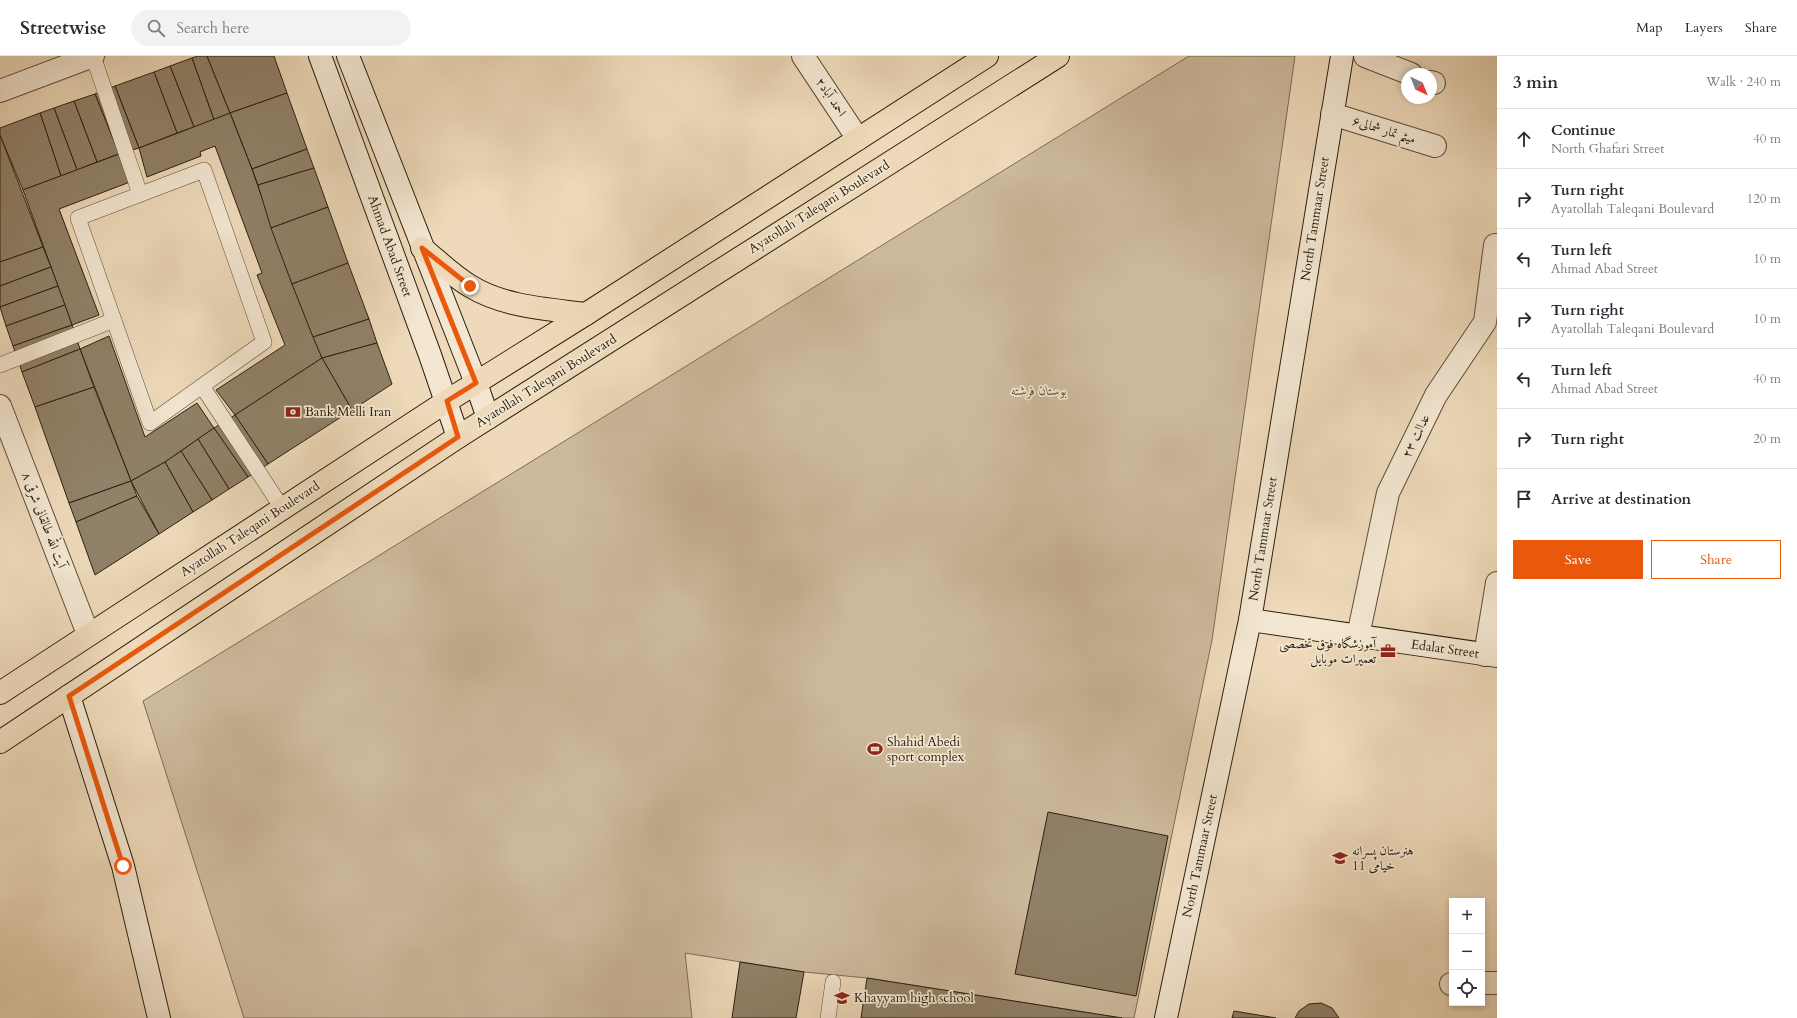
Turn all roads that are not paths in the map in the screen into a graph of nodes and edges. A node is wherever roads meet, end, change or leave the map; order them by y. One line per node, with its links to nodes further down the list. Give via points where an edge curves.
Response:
1 (93, 56): 10 (main road); 14 (lane)
2 (320, 56): 22 (main road, Ahmad Abad Street)
3 (348, 56): 16 (main road)
4 (803, 56): 12 (main road, احمد آباد۲)
5 (987, 56): 12 (main road, Ayatollah Taleqani Boulevard)
6 (1058, 56): 24 (main road, Ayatollah Taleqani Boulevard)
7 (1342, 56): 11 (main road, North Tammaar Street)
8 (1365, 56): 9 (main road)
9 (1401, 70)
10 (0, 91)
11 (1332, 114): 13 (main road, میثم تمار شمالی۶); 28 (main road, North Tammaar Street)
12 (858, 139): 17 (main road, Ayatollah Taleqani Boulevard)
13 (1435, 146)
14 (140, 194): 18 (lane, via 78,218); 21 (lane, via 204,170 264,342)
15 (1495, 245): 30 (main road, عدالت ۲۳, via 1485,322 1436,395 1388,494)
16 (422, 248): 17 (main road, via 470,286 502,300); 20 (main road)
17 (586, 314): 20 (main road, Ayatollah Taleqani Boulevard)
18 (114, 320): 19 (lane); 21 (lane, via 150,423)
19 (0, 365)
20 (476, 383): 22 (main road, Ayatollah Taleqani Boulevard); 24 (main road)
21 (202, 386): 26 (lane)
22 (447, 401): 25 (main road, Ahmad Abad Street); 26 (main road, Ayatollah Taleqani Boulevard)
23 (0, 406): 29 (main road, آیت الله طالقانی شرقی ۸)
24 (488, 418): 25 (main road, Ayatollah Taleqani Boulevard)
25 (458, 437): 33 (main road, Ayatollah Taleqani Boulevard)
26 (282, 508): 29 (main road, Ayatollah Taleqani Boulevard)
27 (1497, 583): 31 (main road)
28 (1250, 620): 30 (main road, Edalat Street); 40 (main road, North Tammaar Street)
29 (88, 634): 32 (main road, Ayatollah Taleqani Boulevard)
30 (1358, 636): 31 (main road, Edalat Street)
31 (1491, 656)
32 (0, 693)
33 (69, 696): 34 (main road, Ayatollah Taleqani Boulevard); 38 (main road, via 123,866)
34 (0, 742)
35 (833, 982): 39 (lane)
36 (1485, 983): 37 (main road)
37 (1497, 983)
38 (160, 1018)
39 (828, 1018)
40 (1166, 1018)

